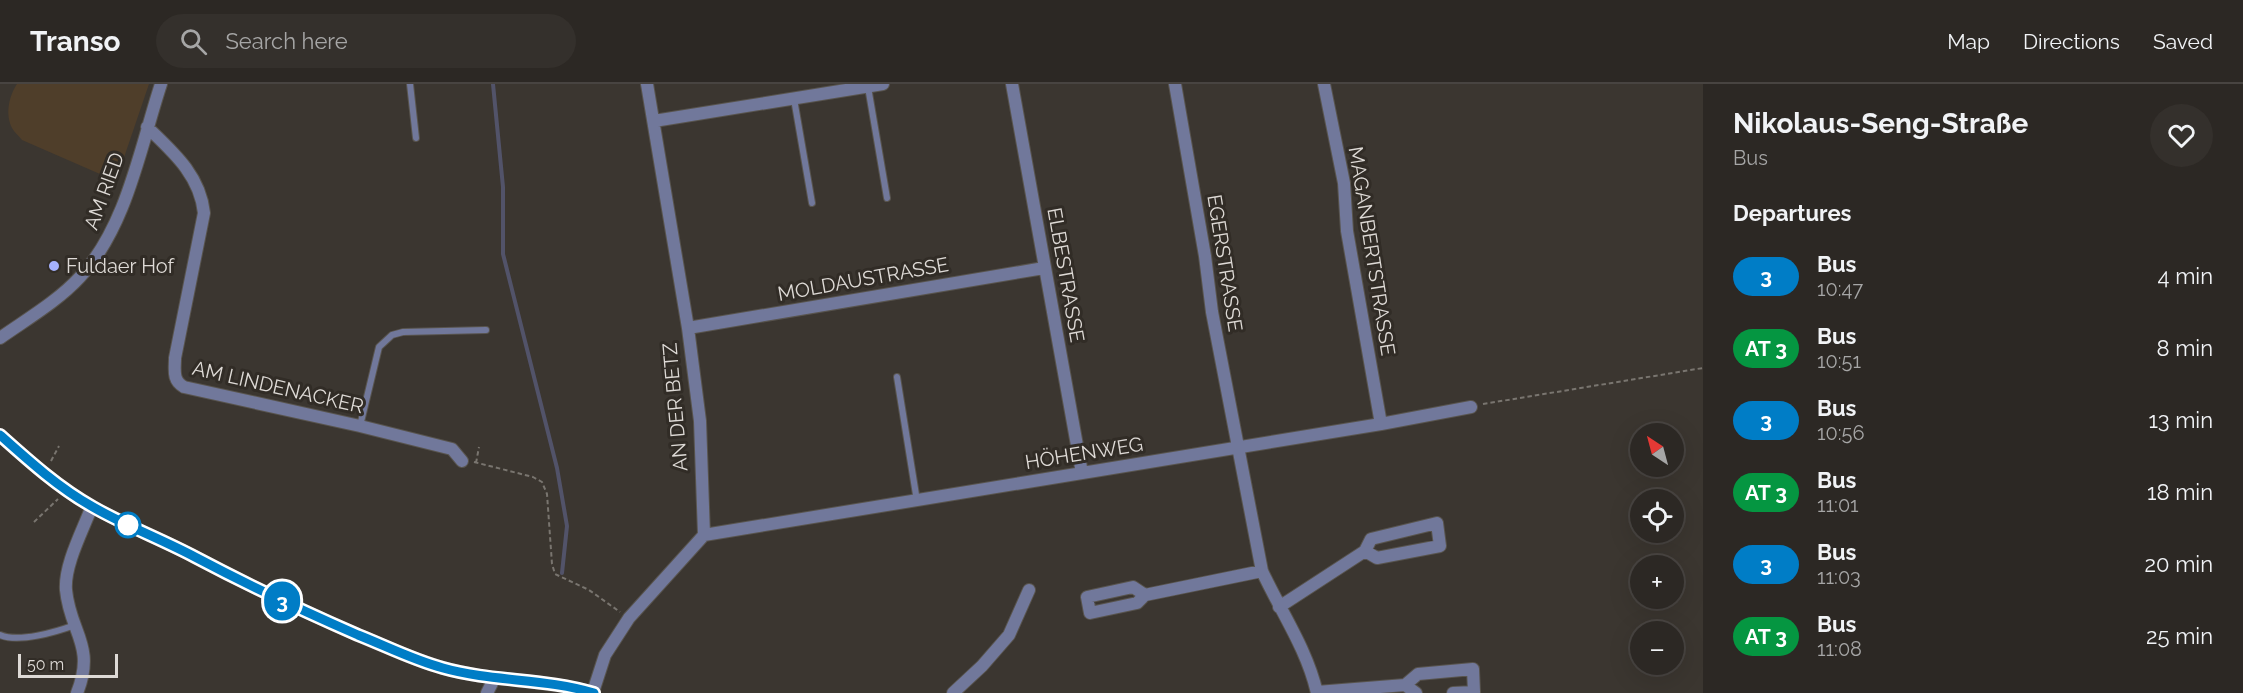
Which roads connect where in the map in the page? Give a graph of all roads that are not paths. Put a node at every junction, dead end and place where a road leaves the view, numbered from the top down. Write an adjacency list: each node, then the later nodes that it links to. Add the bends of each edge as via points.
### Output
1 (161, 84): 11 (street, AM RIED)
2 (410, 84): 12 (lane)
3 (647, 84): 10 (street, AN DER BETZ)
4 (883, 84): 8 (street)
5 (1012, 84): 15 (street, ELBESTRASSE)
6 (1175, 84): 24 (street, EGERSTRASSE)
7 (1323, 84): 21 (street, MAGANBERTSTRASSE, via 1344,183 1347,231)
8 (868, 87): 9 (street); 13 (lane)
9 (794, 99): 10 (street); 14 (lane)
10 (654, 121): 16 (street, AN DER BETZ)
11 (147, 127): 18 (street, AM RIED, via 122,209 104,246 66,290); 22 (street, AM LINDENACKER, via 184,164 203,200 204,213 175,357 175,380 184,387)
12 (416, 138)
13 (887, 198)
14 (812, 203)
15 (1044, 268): 16 (street, MOLDAUSTRASSE); 26 (street, ELBESTRASSE)
16 (688, 328): 29 (street, AN DER BETZ, via 700,421)
17 (486, 330): 22 (lane, via 392,335 379,347)
18 (0, 338)
19 (897, 377): 27 (lane)
20 (1472, 407): 21 (street, HÖHENWEG)
21 (1381, 424): 24 (street, HÖHENWEG)
22 (360, 426): 25 (street, AM LINDENACKER, via 452,449)
23 (0, 435): 28 (street, via 43,473)
24 (1238, 448): 26 (street, HÖHENWEG); 31 (street, EGERSTRASSE)
25 (462, 461)
26 (1082, 472): 27 (street, HÖHENWEG)
27 (917, 501): 29 (street, HÖHENWEG)
28 (92, 506): 35 (street, via 67,579 66,591); 37 (street, via 255,589 408,656 440,668)
29 (704, 536): 41 (street, via 630,618 605,655)
30 (1365, 551): 30 (street, via 1371,538 1437,524 1440,546 1377,558); 34 (street)
31 (1262, 571): 33 (street); 34 (street, EGERSTRASSE)
32 (1029, 590): 42 (street, via 1009,635)
33 (1145, 595)
34 (1279, 607): 43 (street, EGERSTRASSE, via 1303,650)
35 (76, 624): 36 (lane, via 31,636); 39 (street, via 85,653 84,676)
36 (0, 635)
37 (494, 679): 40 (street); 41 (street)
38 (1405, 685): 43 (street); 44 (street); 45 (street, via 1418,674 1473,669 1474,692)
39 (77, 693)
40 (487, 693)
41 (594, 693)
42 (953, 693)
43 (1317, 693)
44 (1416, 693)
45 (1453, 693)

